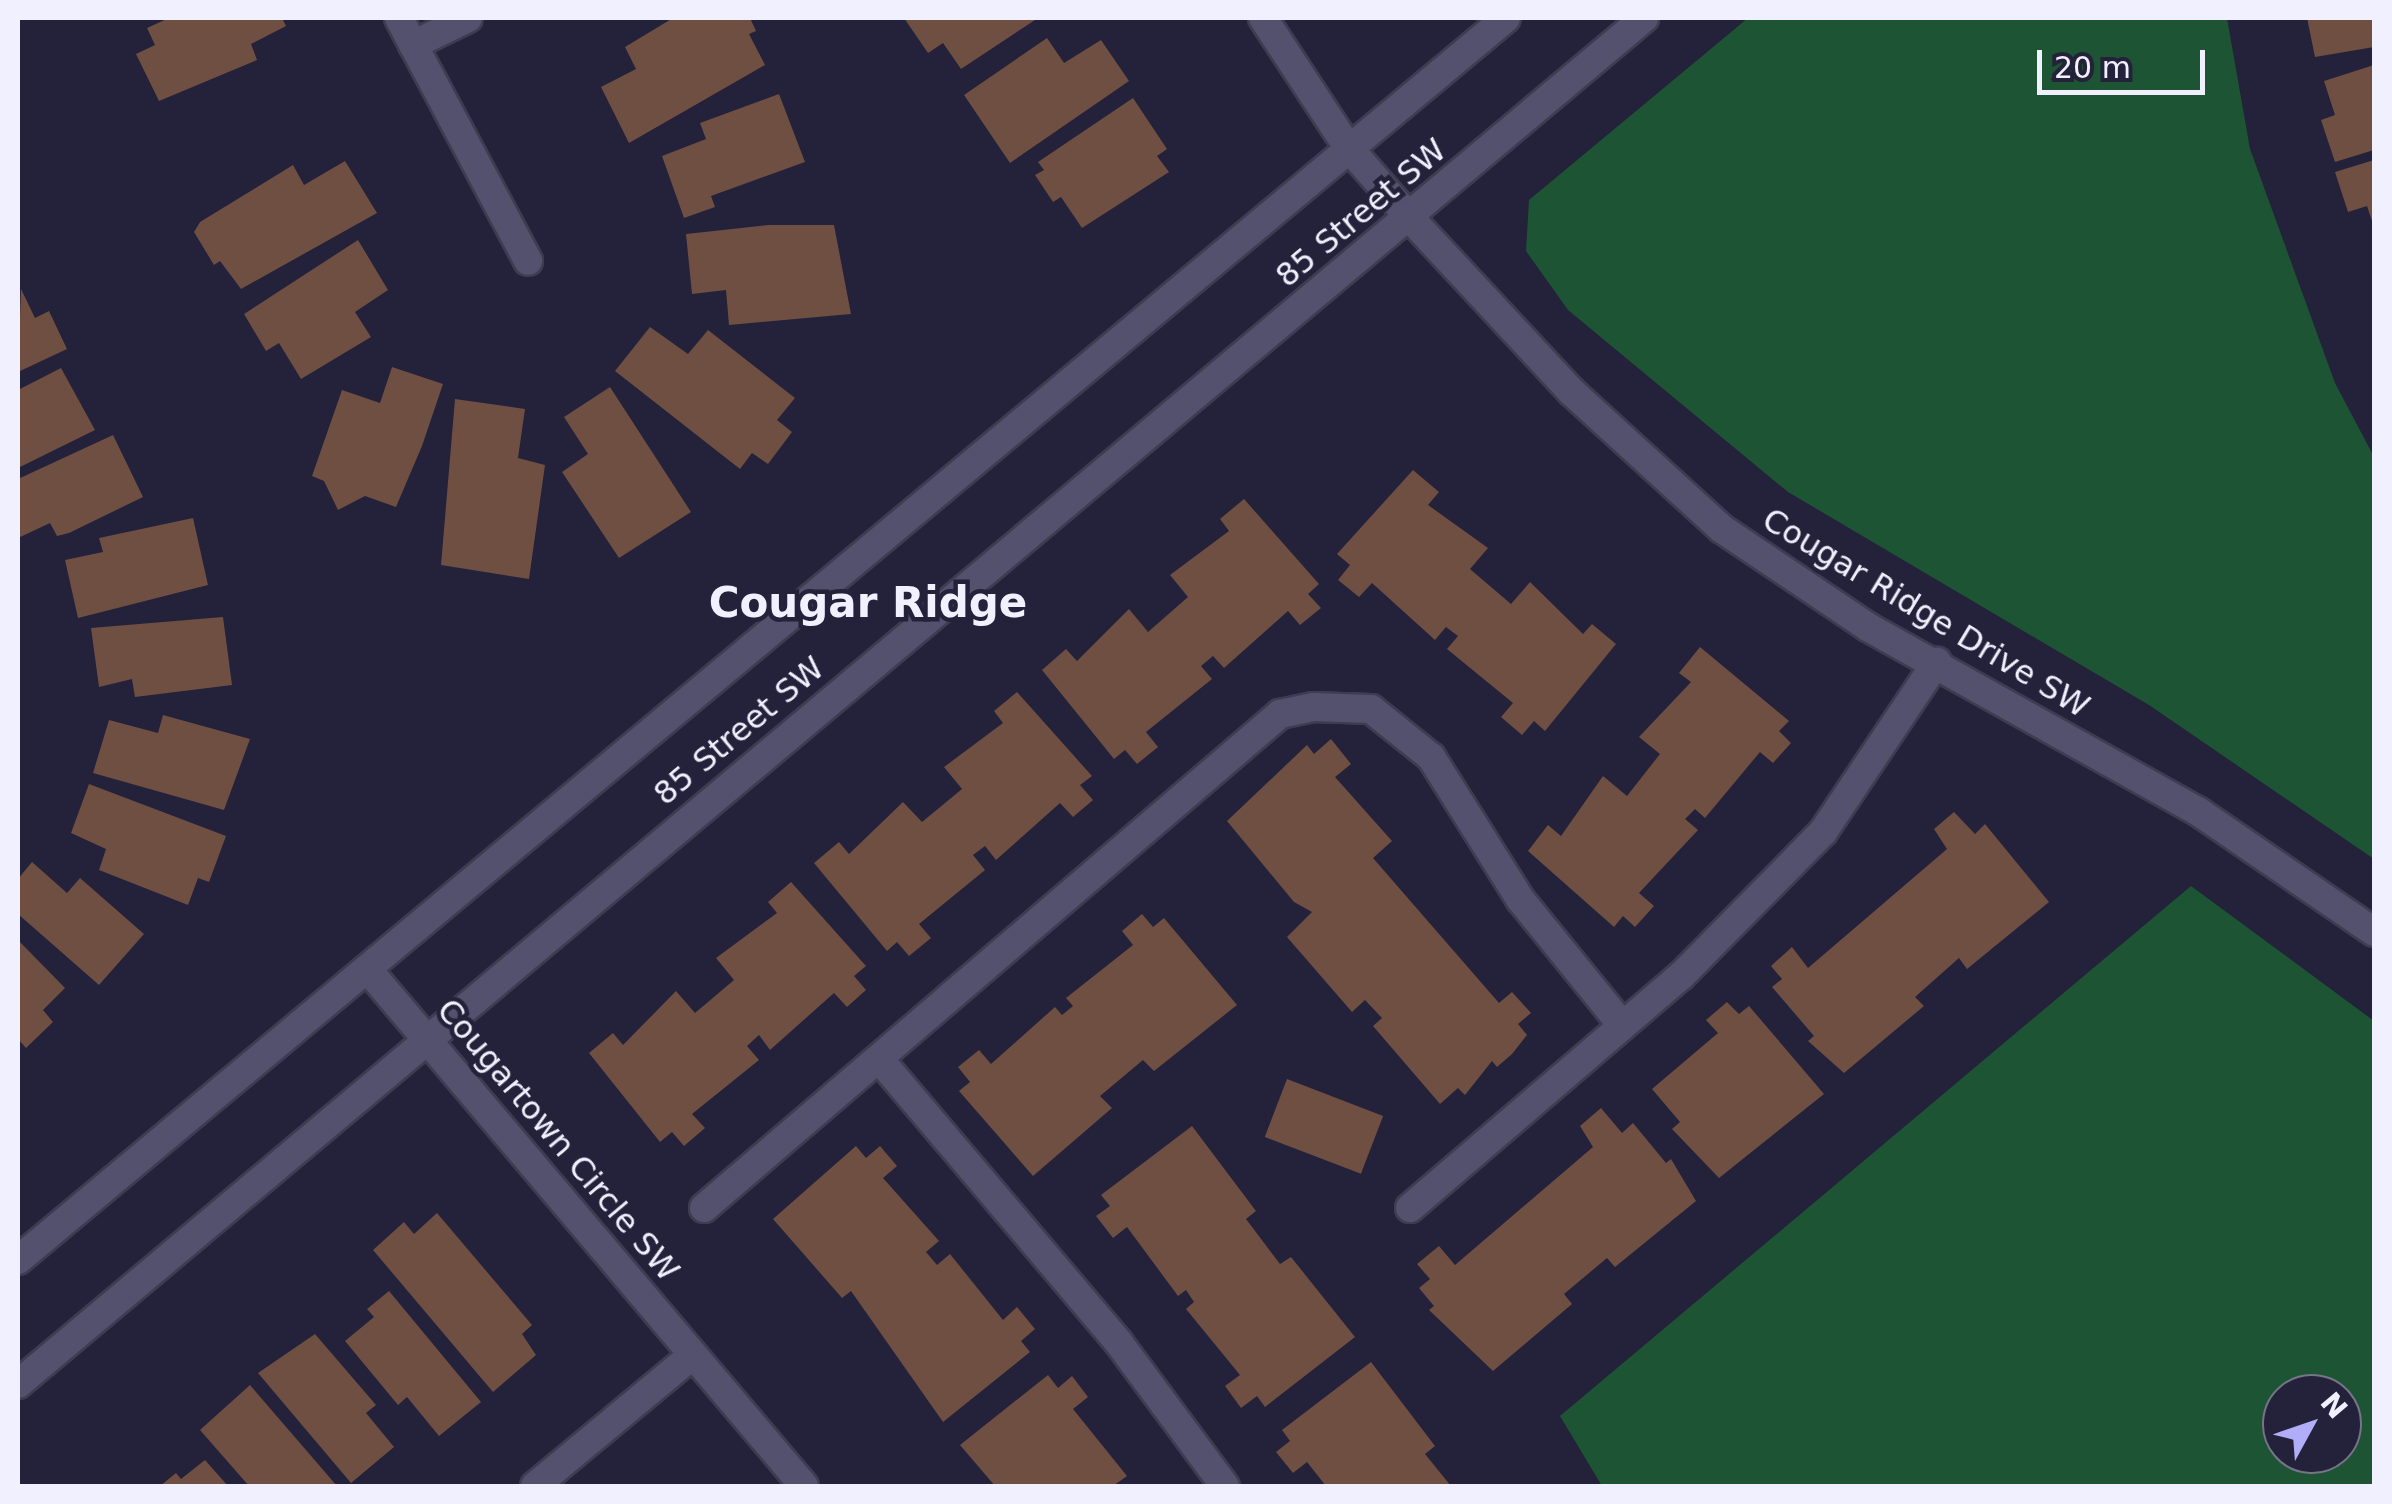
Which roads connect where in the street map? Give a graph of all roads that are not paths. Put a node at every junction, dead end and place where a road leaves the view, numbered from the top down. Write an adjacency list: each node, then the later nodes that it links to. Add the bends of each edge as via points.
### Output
1 (399, 18): 6 (street)
2 (468, 18): 6 (street)
3 (1263, 18): 7 (street, Cougar Ridge Drive SW)
4 (1506, 18): 7 (street, 85 Street SW)
5 (1644, 18): 8 (street, 85 Street SW)
6 (414, 45): 9 (street)
7 (1347, 146): 8 (street, Cougar Ridge Drive SW); 12 (street, 85 Street SW)
8 (1411, 219): 10 (street, Cougar Ridge Drive SW, via 1572,392 1722,529 1868,627); 14 (street, 85 Street SW)
9 (528, 261)
10 (1937, 662): 11 (street, Cougar Ridge Drive SW, via 2200,812); 13 (street, via 1823,832)
11 (2374, 932)
12 (370, 971): 14 (street, Cougartown Circle SW); 18 (street, 85 Street SW)
13 (1622, 1025): 15 (street, via 1520,898 1431,757 1400,726 1342,704 1280,714); 17 (street)
14 (425, 1038): 19 (street, Cougartown Circle SW); 20 (street, 85 Street SW)
15 (880, 1060): 16 (street); 23 (street, via 1120,1343)
16 (704, 1208)
17 (1410, 1208)
18 (18, 1260)
19 (693, 1355): 21 (street); 22 (street, Cougartown Circle SW)
20 (18, 1384)
21 (534, 1486)
22 (804, 1486)
23 (1225, 1486)

